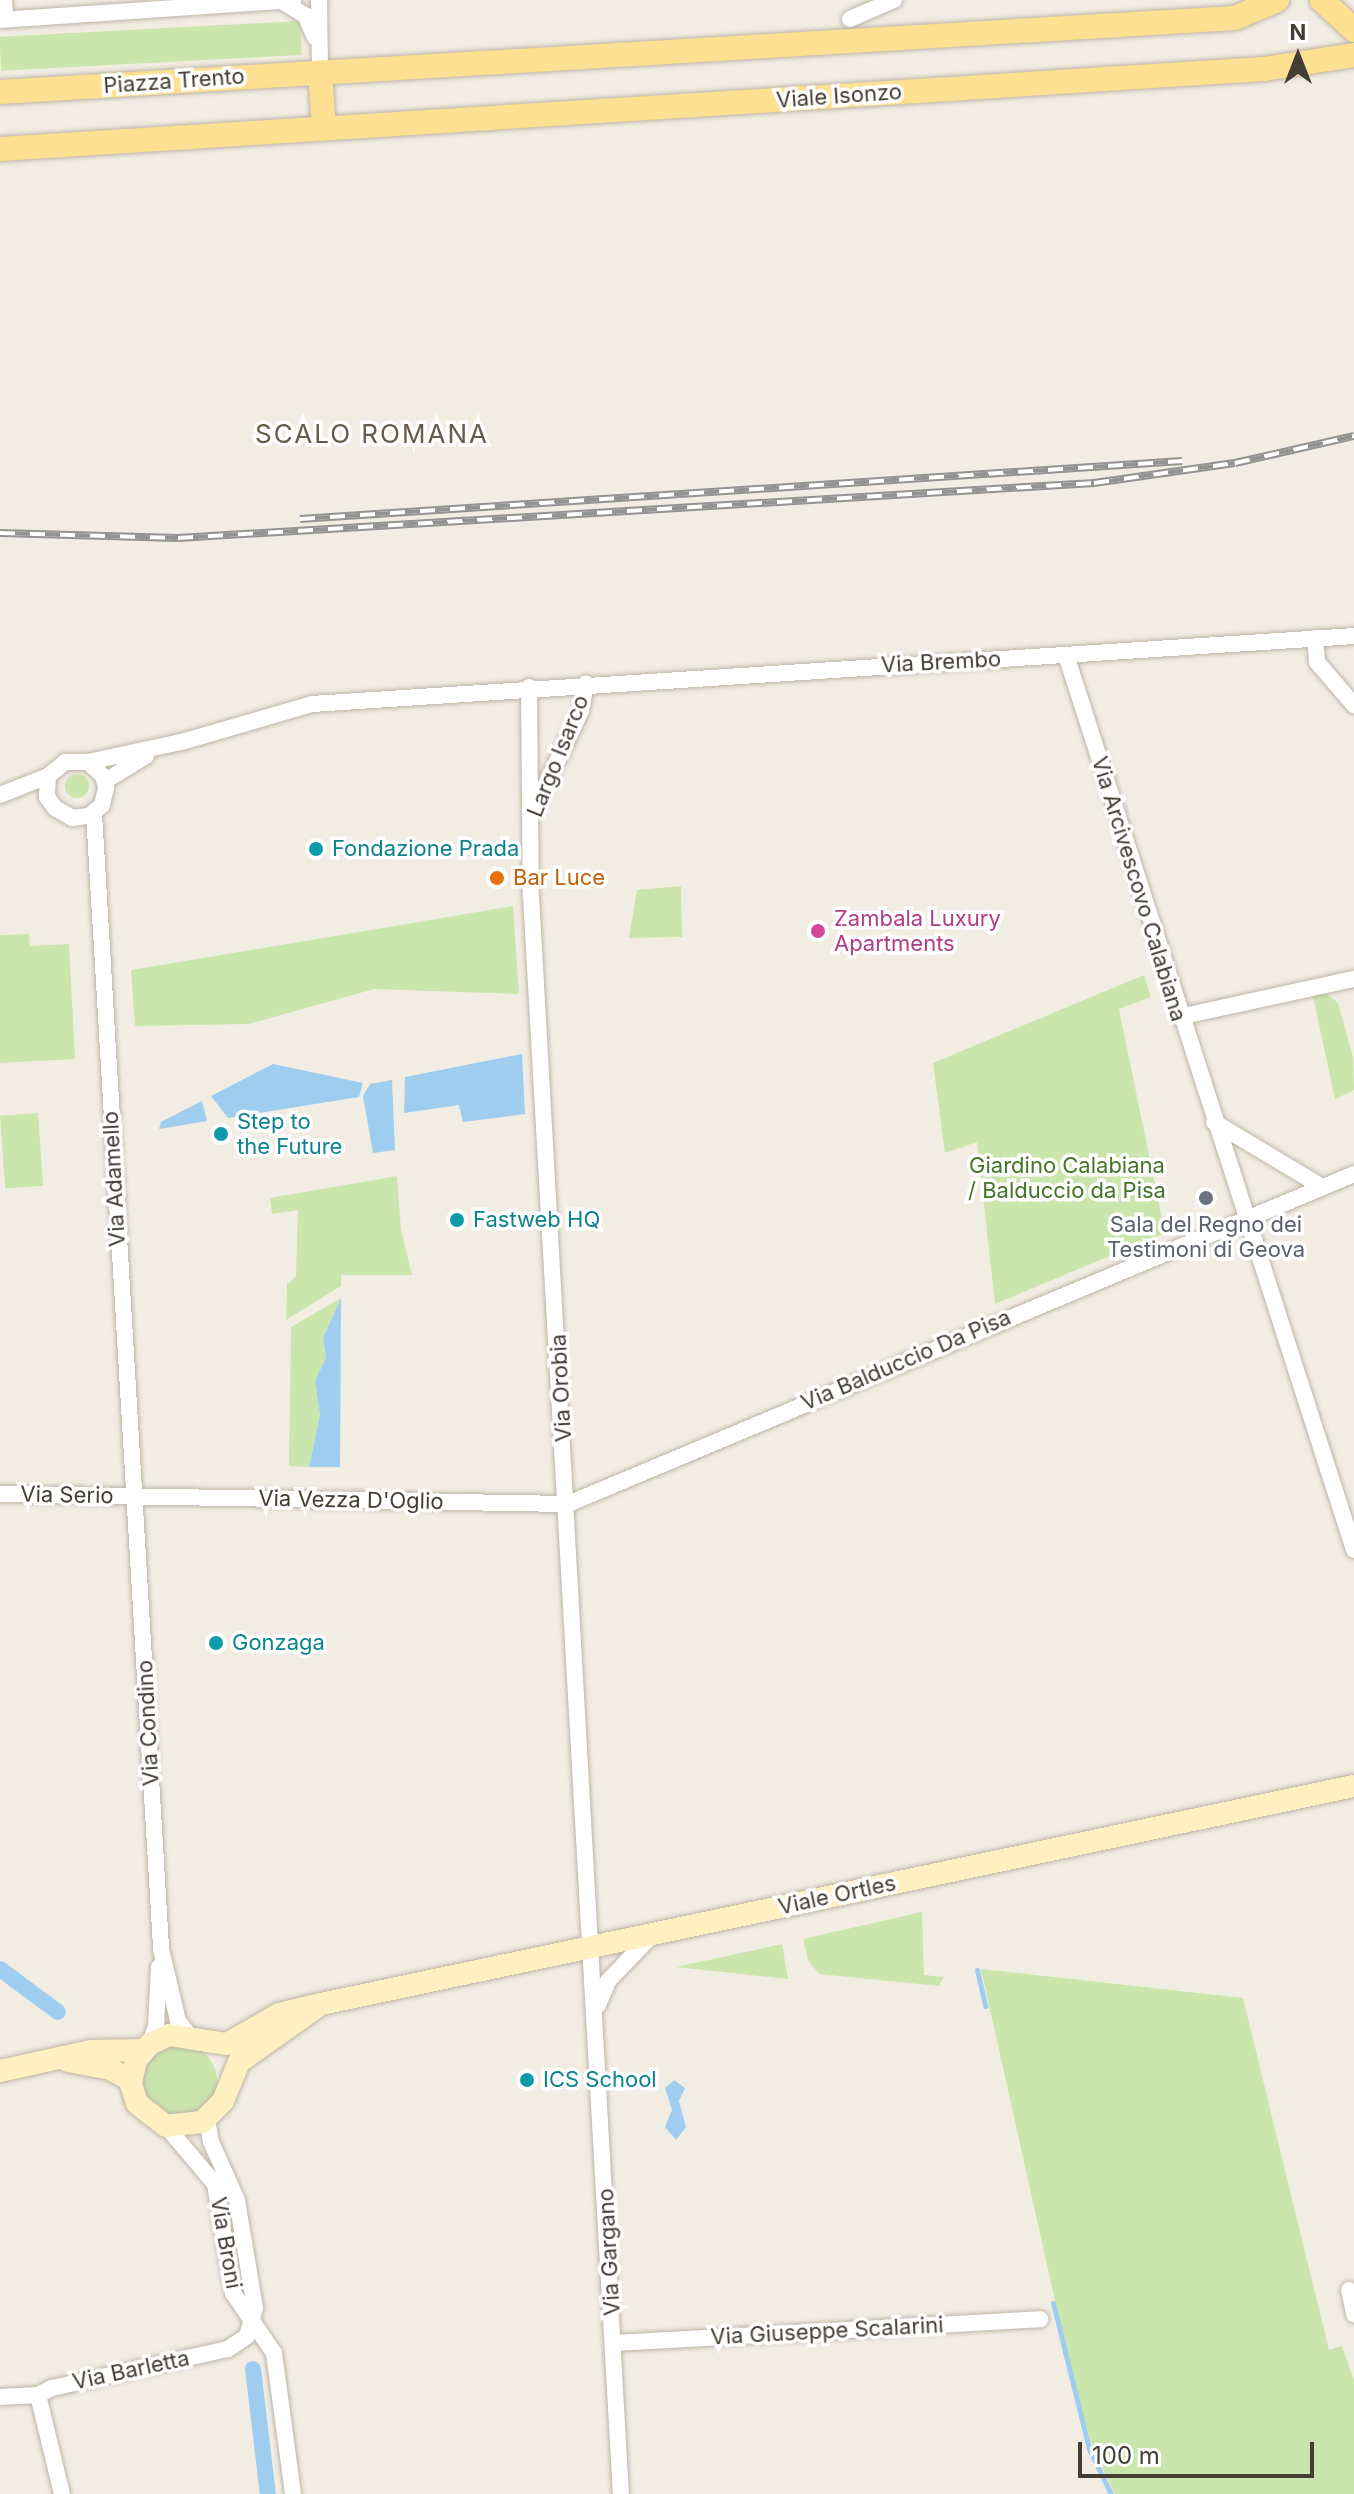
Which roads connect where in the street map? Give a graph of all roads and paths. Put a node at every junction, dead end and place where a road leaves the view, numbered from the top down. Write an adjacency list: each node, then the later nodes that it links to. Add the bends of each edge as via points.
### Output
1 (4, 0): 10 (street)
2 (319, 0): 13 (street)
3 (851, 0): 9 (street)
4 (894, 0): 9 (street)
5 (1277, 0): 12 (main road, via 1235,18)
6 (1322, 0): 11 (main road)
7 (288, 1): 8 (street); 13 (street, via 305,15)
8 (78, 7): 10 (street)
9 (850, 19): 12 (street)
10 (2, 20)
11 (1354, 30)
12 (837, 41): 15 (main road)
13 (318, 45): 15 (street)
14 (1354, 55): 17 (main road, Viale Isonzo, via 1263,69)
15 (320, 72): 16 (main road, Piazza Trento); 17 (main road)
16 (0, 92)
17 (324, 128): 18 (main road)
18 (0, 149)
19 (1354, 636): 20 (street, Via Brembo)
20 (1315, 638): 21 (street, Via Brembo); 24 (street, via 1317,662)
21 (1066, 655): 22 (street, Via Brembo); 38 (street, Via Arcivescovo Calabiana)
22 (586, 683): 23 (street, Via Brembo); 27 (street, Largo Isarco, via 581,711)
23 (529, 687): 25 (street, Largo Isarco); 26 (street, Via Brembo, via 312,704)
24 (1354, 705)
25 (532, 732): 27 (street, via 545,748); 35 (street, Largo Isarco)
26 (185, 741): 28 (street); 30 (street, via 130,763)
27 (559, 748): 35 (street, Largo Isarco)
28 (88, 762): 29 (street, via 65,762); 30 (street)
29 (48, 776): 31 (street); 32 (street)
30 (105, 781): 33 (street, via 105,799)
31 (47, 797): 32 (street); 34 (street, via 59,812)
32 (0, 798)
33 (94, 813): 34 (street); 36 (street, Via Adamello)
34 (76, 818): 36 (street)
35 (528, 830): 45 (street, Via Orobia)
36 (96, 861): 44 (street, Via Adamello)
37 (1354, 979): 38 (street)
38 (1179, 1017): 39 (street, Via Arcivescovo Calabiana)
39 (1214, 1122): 41 (street); 42 (street, Via Arcivescovo Calabiana)
40 (1354, 1174): 41 (street, Via Balduccio Da Pisa)
41 (1322, 1187): 42 (street, Via Balduccio Da Pisa)
42 (1245, 1218): 45 (street, Via Balduccio Da Pisa); 46 (street, Via Arcivescovo Calabiana)
43 (0, 1494): 44 (street, Via Serio)
44 (134, 1496): 45 (street, Via Vezza D'Oglio); 50 (street, Via Condino)
45 (568, 1504): 49 (street, Via Orobia)
46 (1354, 1550)
47 (1354, 1786): 48 (street, Viale Ortles)
48 (654, 1933): 49 (street, Viale Ortles); 52 (street, via 608,1981)
49 (593, 1946): 51 (street, Viale Ortles); 52 (street, Via Gargano)
50 (161, 1949): 53 (street, Via Condino, via 178,2021); 54 (street, Via Condino, via 156,2026)
51 (321, 2004): 53 (street, Viale Ortles, via 279,2014 227,2044); 58 (street, Viale Ortles, via 239,2062)
52 (596, 2010): 65 (street, Via Gargano)
53 (197, 2037): 54 (street, Viale Ortles, via 169,2035); 58 (street, via 220,2056)
54 (146, 2047): 55 (street, Viale Ortles); 57 (street)
55 (54, 2060): 56 (street, Viale Ortles); 57 (street, Viale Ortles, via 110,2069)
56 (0, 2071)
57 (131, 2080): 60 (street, via 140,2108)
58 (227, 2085): 59 (street, Viale Ortles, via 223,2101)
59 (207, 2119): 60 (street, via 187,2127); 64 (street, Via Broni, via 211,2142 237,2200)
60 (166, 2126): 64 (street, Via Broni, via 215,2184 233,2293)
61 (1349, 2290): 62 (street)
62 (1354, 2314)
63 (1040, 2319): 65 (street, Via Giuseppe Scalarini)
64 (254, 2324): 66 (street, Via Barletta, via 228,2349); 69 (street, Via Broni, via 274,2353)
65 (614, 2343): 70 (street, Via Gargano)
66 (38, 2395): 67 (street, Via Barletta); 68 (street)
67 (0, 2397)
68 (62, 2494)
69 (293, 2494)
70 (621, 2494)

